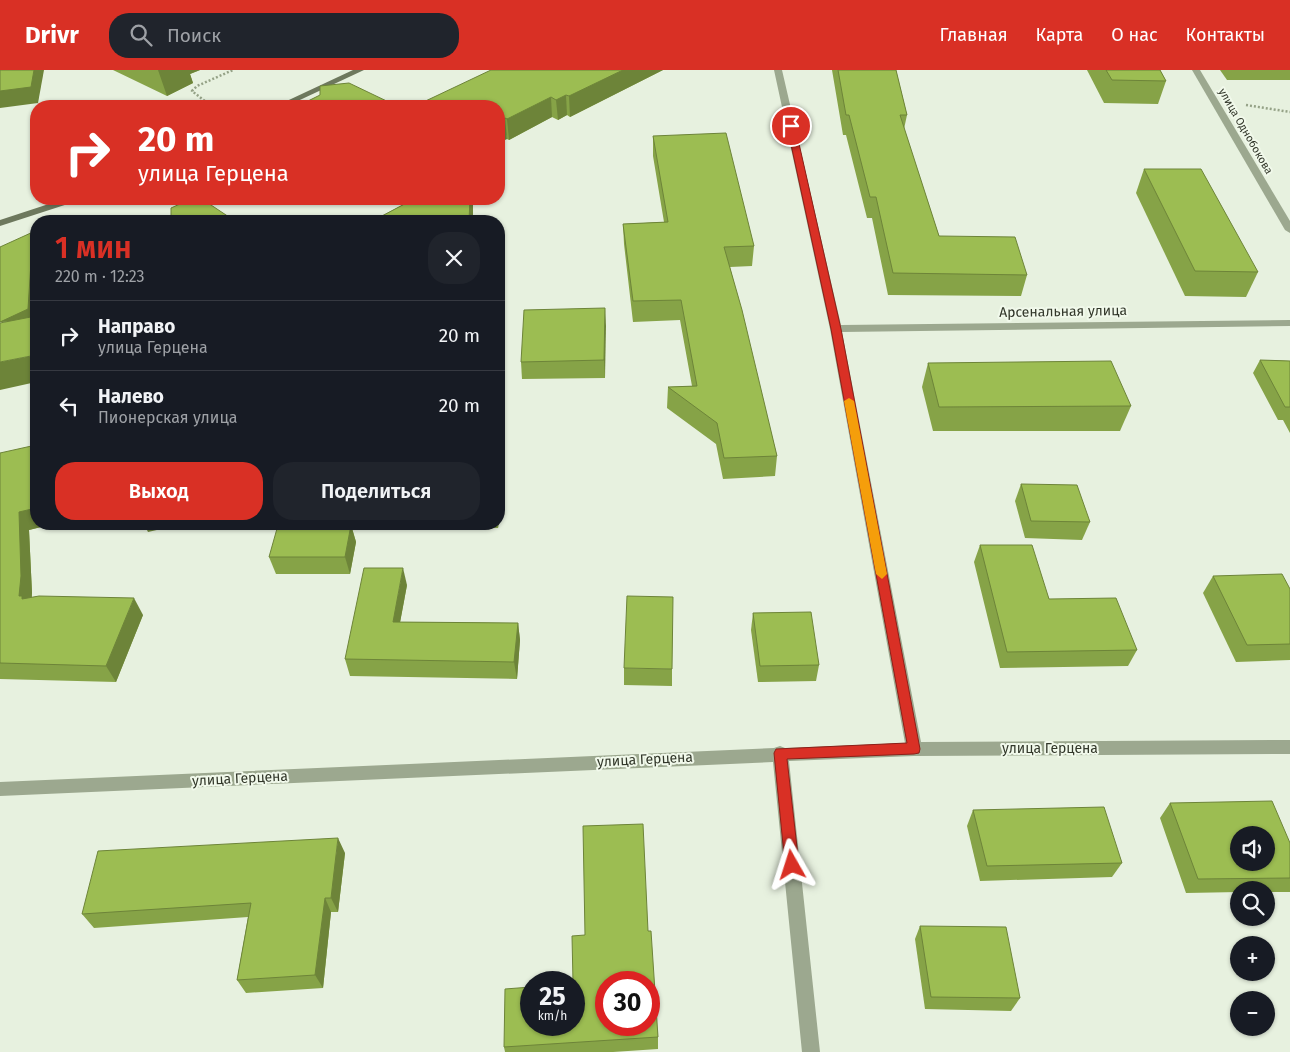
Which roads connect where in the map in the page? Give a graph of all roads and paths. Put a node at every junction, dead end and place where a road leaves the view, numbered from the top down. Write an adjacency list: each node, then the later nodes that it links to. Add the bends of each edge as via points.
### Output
1 (233, 70): 6 (path, via 197,86 192,91)
2 (360, 70): 7 (main road)
3 (778, 70): 13 (street)
4 (1196, 70): 5 (street, улица Однобокова)
5 (1213, 99): 8 (path); 11 (street, улица Однобокова)
6 (202, 100)
7 (293, 100)
8 (1290, 112)
9 (55, 205): 10 (main road)
10 (0, 223)
11 (1290, 230)
12 (1290, 323): 13 (street, Арсенальная улица)
13 (836, 329): 15 (street)
14 (1290, 747): 15 (street, улица Герцена)
15 (914, 749): 16 (street, улица Герцена)
16 (780, 753): 17 (street, улица Герцена); 18 (street)
17 (0, 789)
18 (811, 1052)

